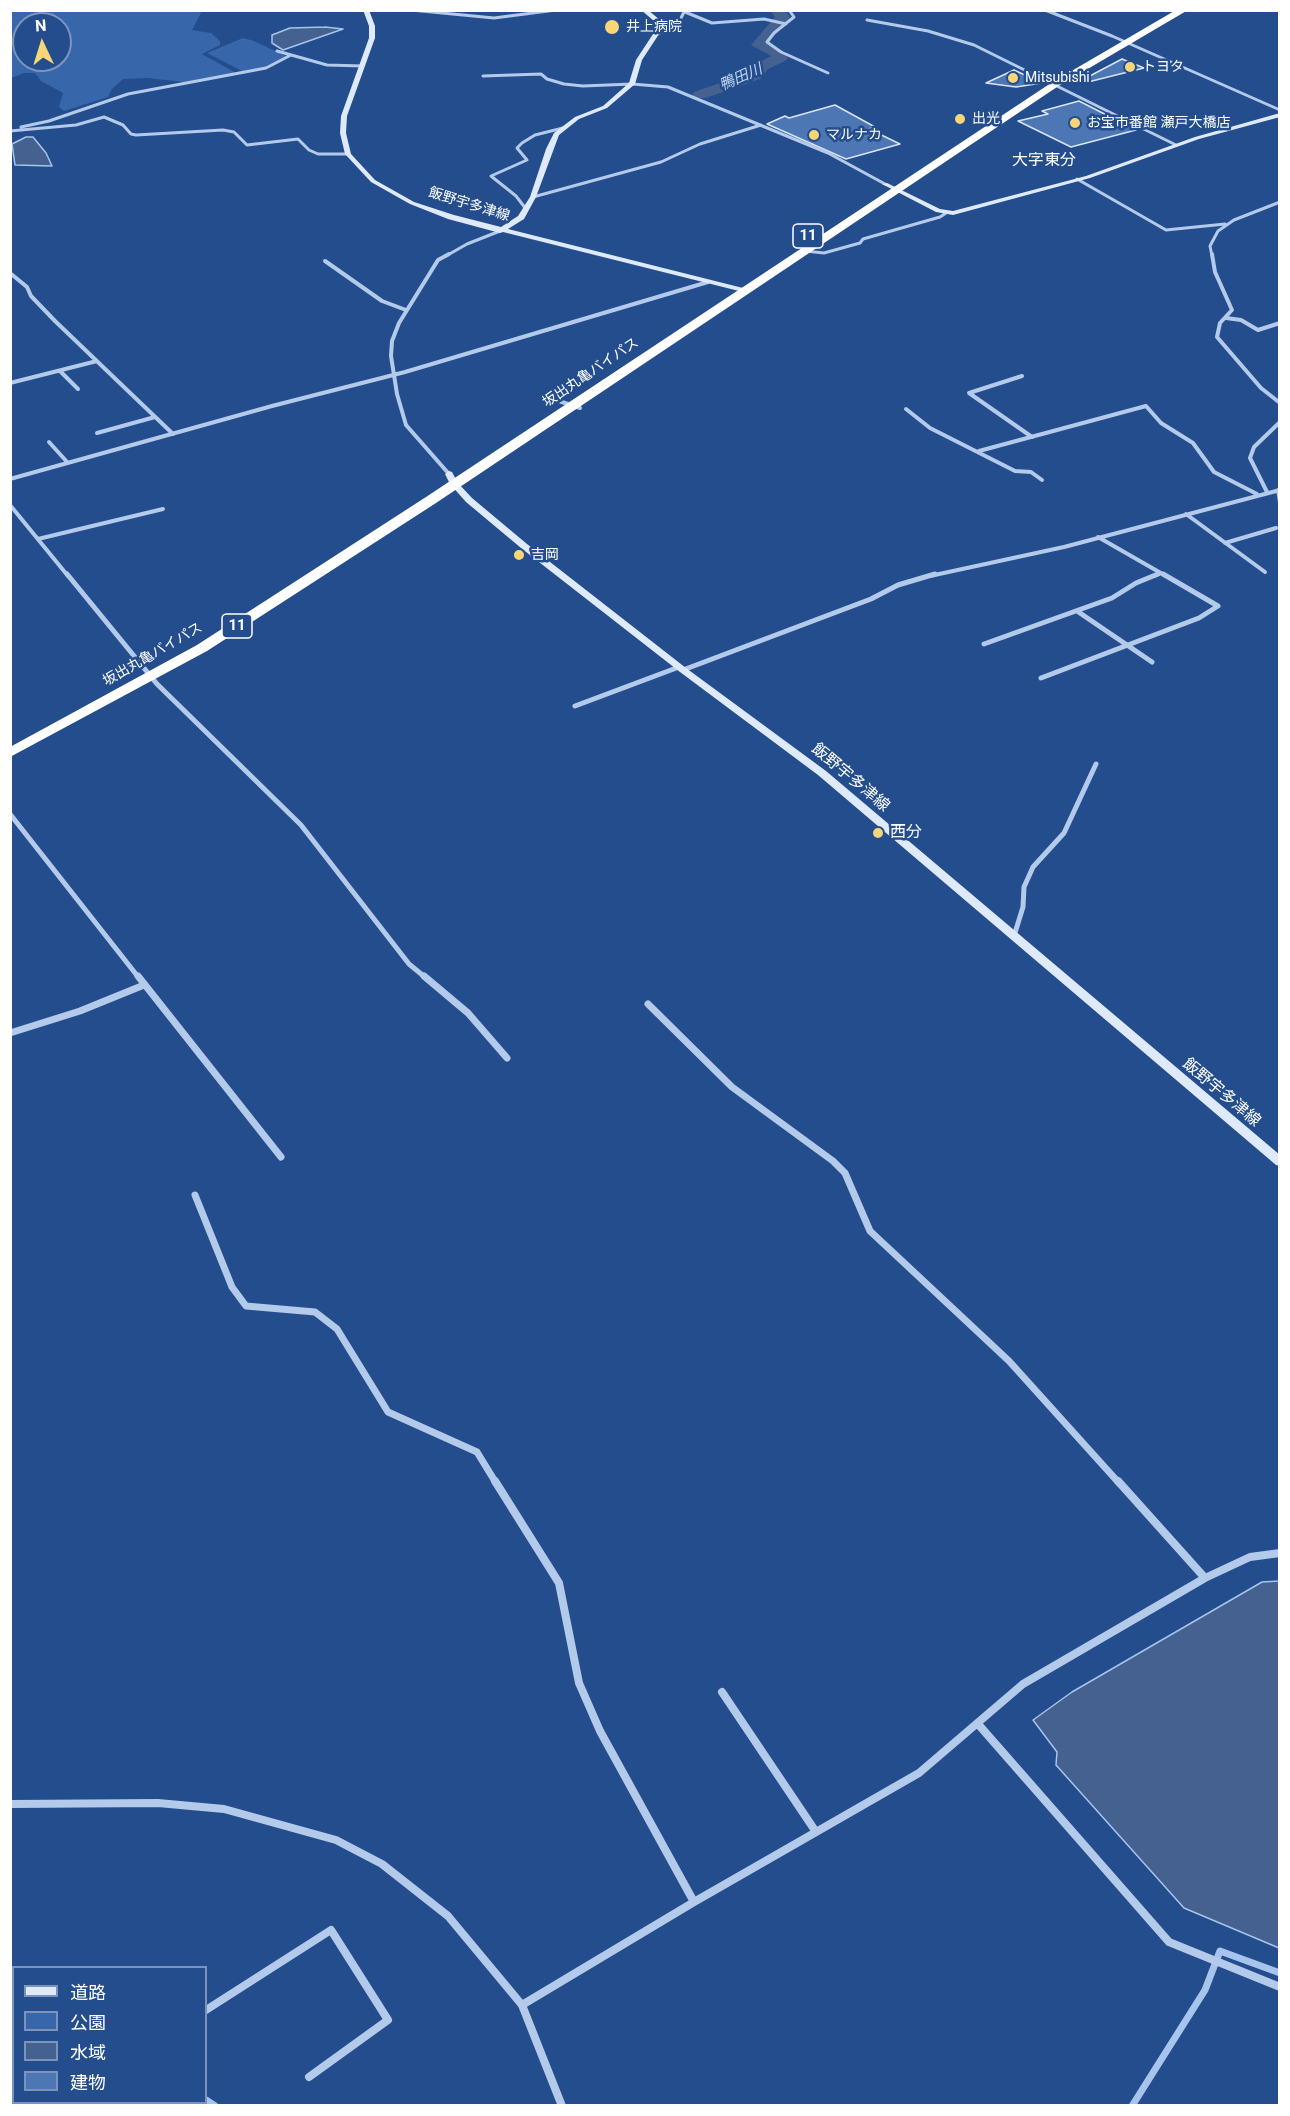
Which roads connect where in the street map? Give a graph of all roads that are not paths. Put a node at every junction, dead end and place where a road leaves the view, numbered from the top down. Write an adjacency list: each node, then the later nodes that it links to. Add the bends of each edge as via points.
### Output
1 (366, 10): 17 (main road, via 372,38)
2 (411, 10): 9 (street)
3 (556, 10): 9 (street, via 494,18)
4 (644, 10): 13 (main road, via 657,20)
5 (789, 10): 12 (street, via 794,17)
6 (1045, 10): 14 (street)
7 (1169, 10): 14 (highway, 坂出丸亀バイパス / 11)
8 (1184, 10): 14 (highway, 坂出丸亀バイパス / 11)
9 (429, 11)
10 (685, 11): 12 (street, via 712,23 764,19); 13 (street, via 677,26)
11 (867, 20): 20 (street, via 965,42)
12 (786, 24): 18 (street, via 767,42)
13 (657, 34): 21 (main road, via 639,60)
14 (1121, 40): 20 (highway, 坂出丸亀バイパス / 11); 22 (street)
15 (277, 51): 16 (street)
16 (291, 55): 17 (street, via 327,65); 26 (street, via 266,68 128,94 49,121)
17 (363, 66): 28 (main road, via 344,116 343,143)
18 (828, 73)
19 (483, 76): 21 (street, via 530,73 564,84)
20 (1050, 82): 27 (street); 30 (highway, 坂出丸亀バイパス / 11)
21 (632, 84): 24 (street, via 668,87); 25 (main road, via 605,107)
22 (1280, 110)
23 (1280, 116): 27 (main road)
24 (761, 125): 30 (street, via 828,153); 31 (street, via 700,144 661,162)
25 (563, 128): 31 (main road, via 552,140); 33 (street, via 535,135 522,143 517,148 526,160 491,176 516,196)
26 (10, 129): 28 (street, via 76,125 104,117 136,135 223,130 234,132 247,145 298,139 318,154)
27 (1176, 145): 29 (main road)
28 (348, 154): 36 (main road, 飯野宇多津線, via 373,181 412,203)
29 (1077, 180): 34 (main road); 35 (street, via 1166,230)
30 (891, 187): 34 (main road); 37 (highway, 坂出丸亀バイパス / 11); 41 (highway, 坂出丸亀バイパス / 11)
31 (533, 196): 33 (main road)
32 (1280, 202): 35 (street)
33 (525, 209): 36 (main road, via 521,217)
34 (946, 213): 37 (street, via 824,253)
35 (1227, 224): 44 (street, via 1210,246 1215,272 1232,310)
36 (500, 231): 40 (main road, 飯野宇多津線); 43 (street, via 438,260)
37 (804, 251): 42 (highway, 坂出丸亀バイパス / 11)
38 (325, 261): 43 (street, via 382,301)
39 (10, 273): 46 (street)
40 (708, 282): 41 (main road, 飯野宇多津線); 48 (street)
41 (730, 287): 42 (main road, 飯野宇多津線); 52 (highway, 坂出丸亀バイパス / 11)
42 (744, 291): 54 (highway, 坂出丸亀バイパス / 11)
43 (406, 310): 48 (street, via 391,347)
44 (1226, 318): 45 (street, via 1241,320 1258,330); 53 (street, via 1217,328 1217,337 1261,388)
45 (1280, 323)
46 (96, 361): 47 (street); 56 (street)
47 (60, 371): 50 (street); 51 (street)
48 (396, 375): 59 (street); 65 (street, via 406,425)
49 (1022, 376): 60 (street, via 969,393)
50 (10, 383)
51 (78, 389)
52 (559, 401): 54 (street); 65 (highway, 坂出丸亀バイパス / 11)
53 (1280, 403)
54 (576, 406): 65 (highway, 坂出丸亀バイパス / 11)
55 (906, 409): 62 (street, via 930,428)
56 (155, 417): 58 (street); 59 (street)
57 (1280, 422): 68 (street, via 1254,447 1250,458)
58 (98, 433)
59 (173, 434): 63 (street)
60 (1032, 437): 62 (street); 69 (street, via 1146,406 1161,423 1193,443 1214,472)
61 (49, 442): 63 (street)
62 (979, 451): 66 (street, via 1015,471 1031,472)
63 (68, 463): 64 (street)
64 (10, 479)
65 (452, 479): 84 (main road, 飯野宇多津線, via 469,500 516,539); 85 (highway, 坂出丸亀バイパス / 11, via 339,560 202,648)
66 (1042, 480)
67 (1279, 490): 68 (street); 70 (street)
68 (1267, 492): 69 (street)
69 (1258, 494): 73 (street)
70 (1280, 502)
71 (10, 505): 76 (street)
72 (163, 509): 76 (street)
73 (1186, 514): 75 (street); 77 (street)
74 (1276, 528): 77 (street)
75 (1098, 537): 79 (street); 84 (street, via 898,585 871,599)
76 (38, 539): 85 (street)
77 (1225, 543): 78 (street)
78 (1265, 572)
79 (1161, 573): 80 (street, via 1112,598); 82 (street, via 1218,606 1199,618)
80 (1077, 610): 81 (street); 82 (street)
81 (984, 644)
82 (1127, 645): 83 (street); 86 (street)
83 (1152, 662)
84 (681, 669): 87 (street); 92 (main road, 飯野宇多津線, via 822,772)
85 (146, 672): 88 (highway, 坂出丸亀バイパス / 11); 89 (highway, 坂出丸亀バイパス / 11); 96 (street, via 302,825 409,964 468,1013)
86 (1041, 678)
87 (575, 706)
88 (10, 740)
89 (10, 753)
90 (1096, 764): 92 (street, via 1064,833 1033,867 1024,887 1023,907)
91 (10, 814): 93 (street)
92 (1014, 936): 98 (main road, 飯野宇多津線)
93 (144, 986): 95 (street); 97 (street)
94 (648, 1004): 101 (street, via 732,1087 845,1173 870,1232 1009,1360)
95 (10, 1033)
96 (507, 1059)
97 (281, 1157)
98 (1280, 1162)
99 (195, 1195): 106 (street, via 232,1287 246,1306 315,1312 337,1329 388,1413 477,1452 560,1583 579,1683 600,1731)
100 (1280, 1553): 101 (street, via 1250,1557)
101 (1204, 1578): 103 (street, via 1023,1684)
102 (722, 1692): 105 (street)
103 (978, 1724): 105 (street, via 919,1773); 107 (street, via 1169,1942)
104 (10, 1804): 108 (street, via 158,1803 224,1809 336,1840 382,1864 448,1916)
105 (816, 1832): 106 (street)
106 (694, 1902): 108 (street)
107 (1280, 1987)
108 (522, 2006): 111 (street)
109 (207, 2009): 110 (street, via 332,1930 388,2020)
110 (309, 2077)
111 (562, 2106)

